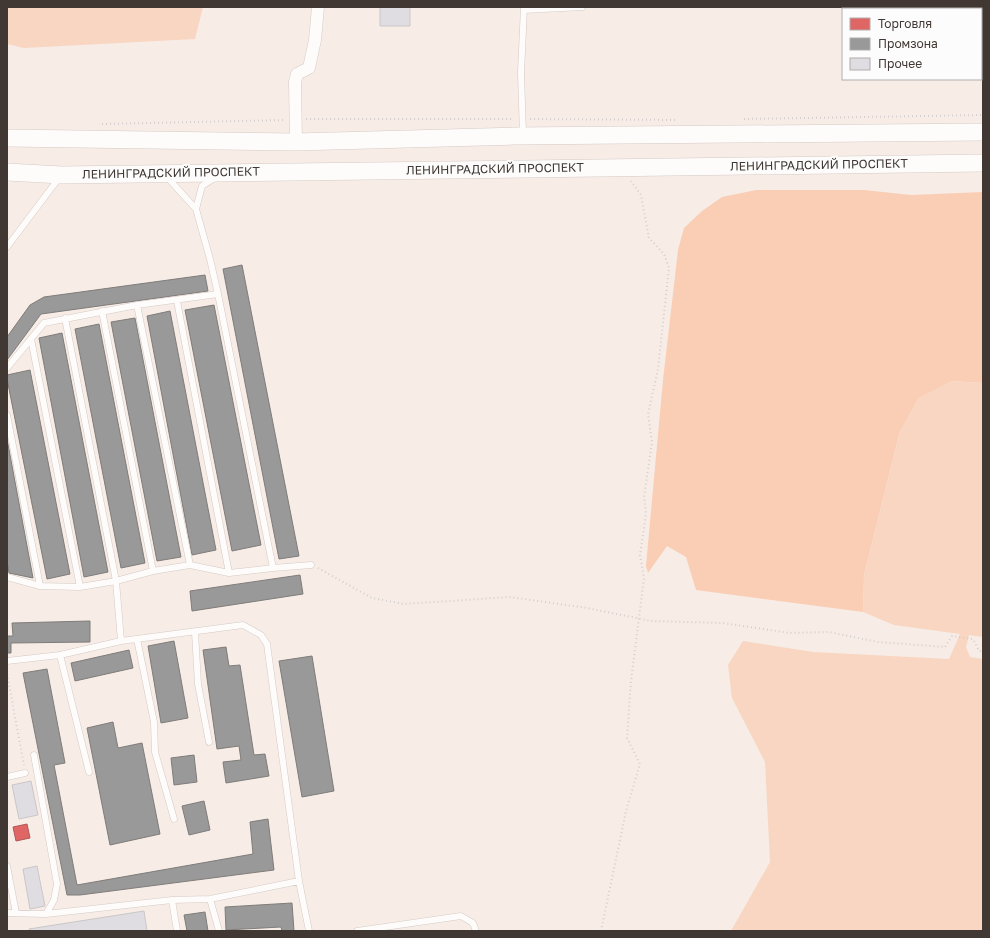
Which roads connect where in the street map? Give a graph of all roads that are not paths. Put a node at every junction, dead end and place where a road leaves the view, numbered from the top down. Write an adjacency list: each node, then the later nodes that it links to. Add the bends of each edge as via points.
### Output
1 (318, 7): 7 (street, via 315,40 308,68 297,74 295,82)
2 (582, 7): 3 (lane)
3 (524, 8): 5 (lane, via 521,73)
4 (983, 132): 5 (main road)
5 (523, 136): 7 (main road)
6 (7, 138): 7 (main road)
7 (296, 142)
8 (983, 163): 11 (main road, ЛЕНИНГРАДСКИЙ ПРОСПЕКТ)
9 (7, 172): 12 (main road, ЛЕНИНГРАДСКИЙ ПРОСПЕКТ)
10 (163, 172): 11 (main road, ЛЕНИНГРАДСКИЙ ПРОСПЕКТ); 12 (main road, ЛЕНИНГРАДСКИЙ ПРОСПЕКТ); 13 (lane)
11 (225, 172): 13 (lane, via 202,186)
12 (61, 175): 14 (lane)
13 (196, 209): 15 (lane)
14 (7, 247)
15 (218, 294): 16 (lane); 25 (lane)
16 (177, 301): 17 (lane); 27 (lane)
17 (138, 306): 18 (lane); 23 (lane)
18 (102, 311): 19 (lane); 26 (lane)
19 (65, 318): 20 (lane, via 44,323); 29 (lane)
20 (31, 339): 21 (lane); 31 (lane)
21 (7, 368)
22 (7, 415): 30 (lane)
23 (190, 565): 26 (lane); 27 (lane)
24 (311, 565): 25 (lane)
25 (273, 568): 27 (lane)
26 (153, 571): 29 (lane)
27 (229, 573)
28 (7, 577): 30 (lane)
29 (116, 581): 31 (lane); 34 (lane)
30 (40, 586): 31 (lane)
31 (80, 587)
32 (195, 632): 33 (lane); 37 (lane, via 198,684); 44 (lane, via 243,625 261,635 267,644)
33 (137, 639): 34 (lane); 42 (lane, via 154,722 156,752)
34 (121, 641): 35 (lane)
35 (60, 655): 36 (lane); 40 (lane)
36 (7, 661)
37 (208, 742)
38 (34, 755): 49 (lane, via 57,884 54,900)
39 (25, 772): 41 (lane)
40 (89, 772)
41 (7, 777)
42 (174, 820)
43 (7, 866): 48 (lane)
44 (299, 881): 45 (lane); 52 (lane)
45 (210, 899): 46 (lane); 51 (lane)
46 (172, 900): 49 (lane); 50 (lane)
47 (7, 913): 48 (lane)
48 (16, 913): 49 (lane)
49 (46, 914)
50 (177, 931)
51 (219, 931)
52 (309, 931)
53 (357, 931): 54 (lane, via 461,916 473,923)
54 (476, 931)

